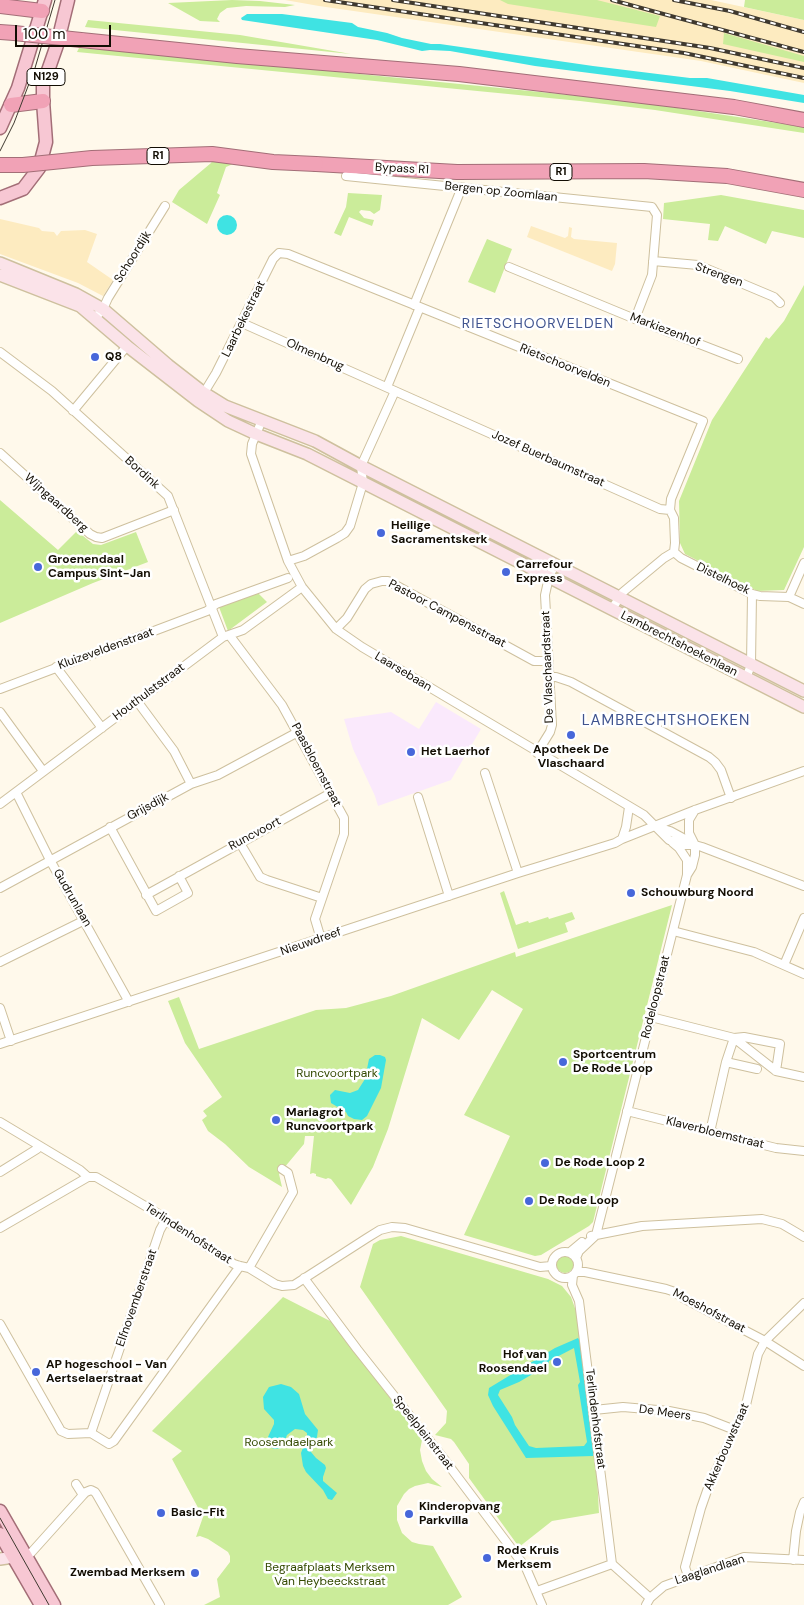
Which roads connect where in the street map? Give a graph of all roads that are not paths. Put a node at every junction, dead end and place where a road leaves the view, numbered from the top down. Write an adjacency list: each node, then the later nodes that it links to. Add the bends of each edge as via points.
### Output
1 (22, 0): 3 (highway)
2 (68, 0): 5 (main road, N129)
3 (3, 6): 4 (highway)
4 (44, 6): 5 (main road); 8 (main road, N129)
5 (65, 14): 7 (main road, N129, via 43,85)
6 (0, 32): 9 (highway, bridge, via 459,74 734,107)
7 (43, 100): 8 (highway); 15 (main road, N129, via 46,142 39,168 23,190)
8 (11, 105): 10 (main road, N129)
9 (804, 120)
10 (0, 128)
11 (0, 165): 14 (highway, Bypass R1 / R1, bridge, via 212,154 273,162 457,172 644,171 727,176)
12 (346, 176): 13 (street, Bergen op Zoomlaan)
13 (462, 187): 18 (street, Bergen op Zoomlaan, via 648,206 658,214); 23 (street)
14 (804, 190)
15 (0, 198)
16 (165, 206): 24 (street, Schoordijk)
17 (288, 254): 23 (street, Rietschoorvelden); 27 (street, Laarbekestraat, via 279,253 273,259)
18 (653, 261): 22 (street, Strengen, via 698,265 774,297); 26 (street, via 650,282)
19 (0, 263): 24 (street, Lambrechtshoekenlaan, via 76,294)
20 (510, 267): 26 (street, Markiezenhof)
21 (0, 275): 25 (street, Lambrechtshoekenlaan, via 80,306)
22 (780, 303)
23 (417, 306): 31 (street); 42 (street, Rietschoorvelden, via 703,421 671,499)
24 (103, 309): 25 (street); 32 (street, Lambrechtshoekenlaan)
25 (95, 318): 28 (street, Lambrechtshoekenlaan)
26 (636, 319): 30 (street, Markiezenhof)
27 (242, 323): 31 (street, Olmenbrug); 32 (street, Laarbekestraat)
28 (127, 346): 32 (street, Lambrechtshoekenlaan); 33 (street)
29 (0, 352): 33 (street, Bordink)
30 (738, 359)
31 (391, 389): 39 (street); 42 (street, Jozef Buerbaumstraat, via 660,509)
32 (201, 397): 34 (street, Lambrechtshoekenlaan); 36 (street, Lambrechtshoekenlaan, via 228,421)
33 (73, 411): 41 (street, Bordink, via 168,496)
34 (262, 420): 35 (street, Lambrechtshoekenlaan); 36 (street)
35 (286, 430): 37 (street); 39 (street, Lambrechtshoekenlaan)
36 (256, 434): 37 (street, Lambrechtshoekenlaan); 44 (street, Laarsebaan, via 251,454)
37 (282, 444): 40 (street, Lambrechtshoekenlaan)
38 (0, 452): 41 (street, Wijngaardberg, via 96,537 102,538)
39 (361, 466): 40 (street); 45 (street, Lambrechtshoekenlaan)
40 (363, 483): 44 (street, via 350,526 345,532 304,556); 47 (street, Lambrechtshoekenlaan)
41 (174, 510): 54 (street, Bordink)
42 (670, 510): 43 (street, via 674,518)
43 (674, 552): 50 (street, Distelhoek); 52 (street)
44 (288, 561): 49 (street, Laarsebaan)
45 (556, 564): 47 (street); 52 (street, Lambrechtshoekenlaan)
46 (804, 564): 51 (street)
47 (549, 577): 55 (street, Lambrechtshoekenlaan); 58 (street, De Vlaschaardstraat, via 545,595)
48 (288, 578): 54 (street)
49 (302, 587): 56 (street, Laarsebaan); 57 (street, Houthulststraat, via 244,630)
50 (752, 594): 51 (street, Distelhoek); 59 (street)
51 (789, 597): 53 (street, Distelhoek)
52 (618, 598): 55 (street, Lambrechtshoekenlaan); 59 (street, Lambrechtshoekenlaan)
53 (804, 604)
54 (212, 608): 57 (street, Bordink); 60 (street, Kluizeveldenstraat)
55 (612, 610): 62 (street, Lambrechtshoekenlaan)
56 (336, 629): 58 (street, Pastoor Campensstraat, via 365,589 382,581 534,661); 70 (street, Laarsebaan)
57 (227, 637): 65 (street, Houthulststraat); 69 (street, Paasbloemstraat, via 277,697)
58 (548, 661): 61 (street, De Vlaschaardstraat)
59 (751, 665): 62 (street, Lambrechtshoekenlaan); 64 (street, Lambrechtshoekenlaan)
60 (56, 667): 63 (street, Kluizeveldenstraat); 68 (street)
61 (550, 678): 70 (street, De Vlaschaardstraat, via 552,726); 78 (street, via 572,682 709,757 721,770)
62 (746, 678): 66 (street, Lambrechtshoekenlaan)
63 (0, 689)
64 (804, 691)
65 (137, 702): 68 (street, Houthulststraat); 74 (street, via 174,751)
66 (804, 707)
67 (0, 712): 71 (street)
68 (102, 728): 71 (street, Houthulststraat)
69 (298, 732): 74 (street, Grijsdijk, via 218,775); 76 (street, Paasbloemstraat)
70 (537, 753): 80 (street, Laarsebaan)
71 (43, 771): 75 (street, Houthulststraat)
72 (804, 771): 78 (street, Nieuwdreef)
73 (485, 773): 90 (street)
74 (191, 784): 82 (street, Grijsdijk)
75 (16, 792): 79 (street, Houthulststraat); 88 (street, Gudrunlaan)
76 (331, 793): 86 (street, Runcvoort); 97 (street, Paasbloemstraat, via 344,818 344,834)
77 (418, 798): 96 (street)
78 (731, 798): 81 (street, Nieuwdreef)
79 (0, 804)
80 (629, 807): 83 (street, Laarsebaan); 84 (street)
81 (695, 810): 83 (street, Nieuwdreef); 87 (street, via 689,820 689,833)
82 (110, 827): 88 (street, Grijsdijk); 95 (street)
83 (655, 827): 84 (street, Nieuwdreef); 85 (street, Laarsebaan); 87 (street, Laarsebaan, via 670,831)
84 (622, 839): 90 (street, Nieuwdreef)
85 (670, 840): 87 (street, Laarsebaan); 89 (street)
86 (240, 842): 92 (street, Runcvoort); 97 (street, via 260,876)
87 (695, 845): 89 (street); 91 (street, Rodeloopstraat, via 692,867); 93 (street, Laarsebaan)
88 (50, 860): 94 (street, Grijsdijk); 99 (street, Gudrunlaan)
89 (686, 860): 91 (street, Rodeloopstraat)
90 (518, 874): 96 (street, Nieuwdreef)
91 (687, 875): 100 (street, Rodeloopstraat)
92 (179, 876): 95 (street, Runcvoort); 95 (street, via 188,893 156,911)
93 (804, 886)
94 (0, 888)
95 (146, 895)
96 (449, 896): 101 (street, Nieuwdreef)
97 (322, 898): 101 (street, Paasbloemstraat, via 315,919)
98 (804, 918): 103 (street)
99 (85, 920): 102 (street); 105 (street, Gudrunlaan)
100 (673, 931): 103 (street, via 754,952); 107 (street, Rodeloopstraat)
101 (321, 939): 105 (street, Nieuwdreef)
102 (0, 962)
103 (784, 965): 104 (street)
104 (804, 974)
105 (129, 1002): 109 (street, Nieuwdreef)
106 (0, 1008): 109 (street)
107 (650, 1017): 108 (street); 115 (street, Rodeloopstraat)
108 (734, 1038): 111 (street); 113 (street); 113 (street, via 744,1036 780,1044)
109 (11, 1041): 110 (street, Nieuwdreef)
110 (0, 1044)
111 (726, 1062): 112 (street); 117 (street)
112 (757, 1068)
113 (776, 1071): 114 (street)
114 (804, 1077)
115 (627, 1110): 117 (street, Klaverbloemstraat); 125 (street, Rodeloopstraat)
116 (0, 1122): 118 (street, Terlindenhofstraat)
117 (710, 1132): 119 (street, Klaverbloemstraat, via 776,1148)
118 (39, 1146): 121 (street); 122 (street, Terlindenhofstraat)
119 (804, 1151)
120 (282, 1169): 131 (street, via 288,1174 293,1192)
121 (0, 1172)
122 (88, 1176): 123 (street, Terlindenhofstraat, via 96,1177); 124 (street)
123 (165, 1221): 129 (street, Terlindenhofstraat); 140 (street, Elfnovemberstraat)
124 (0, 1228)
125 (596, 1235): 126 (street, via 642,1226 762,1219 782,1224); 127 (street); 128 (street, via 579,1250)
126 (804, 1238)
127 (570, 1252): 128 (street); 130 (street, via 558,1253)
128 (576, 1258): 132 (street, via 578,1267)
129 (240, 1266): 131 (street, Terlindenhofstraat); 140 (street, via 114,1441 109,1444)
130 (551, 1266): 132 (street, via 557,1276 565,1278); 133 (street, Terlindenhofstraat, via 540,1266 392,1227 380,1230)
131 (249, 1268): 133 (street, Terlindenhofstraat, via 282,1286 294,1285)
132 (574, 1274): 136 (street, Moeshofstraat, via 585,1272 675,1292); 138 (street, Terlindenhofstraat, via 572,1285 579,1301)
133 (304, 1278): 152 (street, Speelpleinstraat, via 526,1568)
134 (804, 1303): 136 (street, Akkerbouwstraat)
135 (0, 1324): 140 (street, via 61,1431 68,1434)
136 (765, 1341): 137 (street, Moeshofstraat); 139 (street, Akkerbouwstraat)
137 (804, 1366)
138 (594, 1410): 139 (street, De Meers, via 623,1407 669,1411 704,1418); 150 (street, Terlindenhofstraat)
139 (735, 1430): 151 (street, Akkerbouwstraat, via 701,1508 685,1567)
140 (91, 1433)
141 (76, 1484): 142 (street)
142 (83, 1495): 146 (street, via 30,1554); 156 (street, via 91,1490 97,1495)
143 (804, 1502): 148 (street)
144 (0, 1511): 146 (main road)
145 (0, 1534): 146 (main road)
146 (19, 1556): 147 (street); 154 (main road); 155 (main road)
147 (0, 1559)
148 (793, 1560): 149 (street, Laaglandlaan); 151 (street, Laaglandlaan, via 744,1557)
149 (804, 1560)
150 (612, 1564): 152 (street); 153 (street)
151 (688, 1576): 153 (street, Laaglandlaan, via 664,1586)
152 (537, 1591): 157 (street, Speelpleinstraat)
153 (650, 1598): 158 (street)
154 (41, 1605)
155 (54, 1605)
156 (160, 1605)
157 (542, 1605)
158 (646, 1605)

